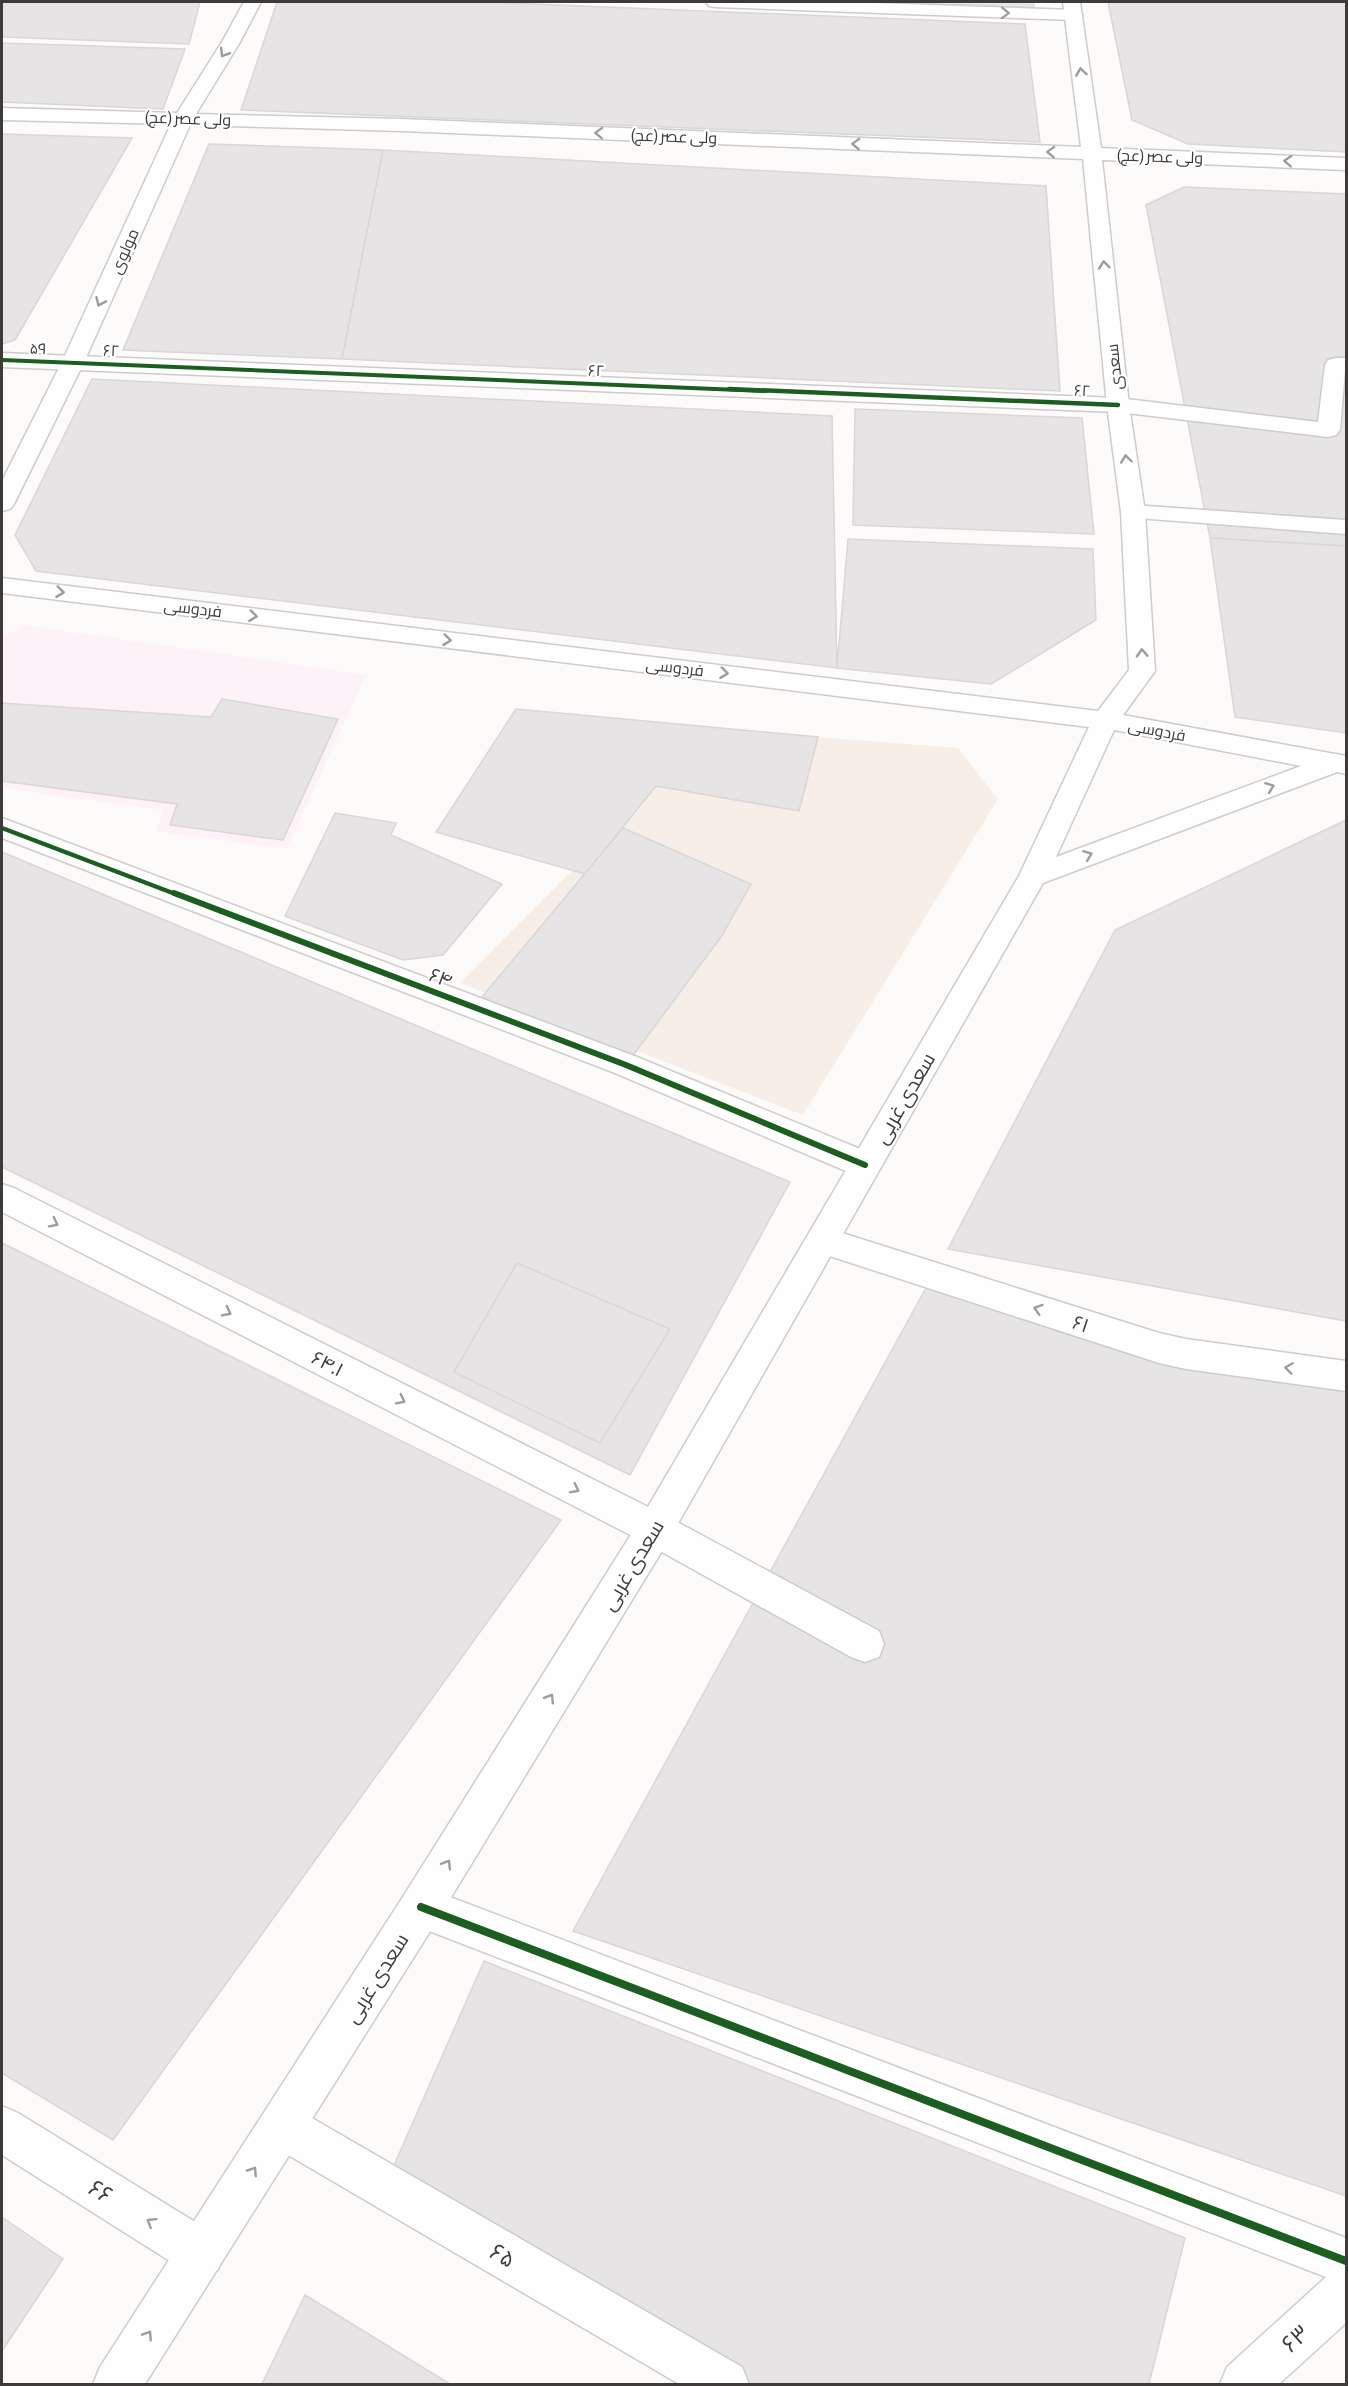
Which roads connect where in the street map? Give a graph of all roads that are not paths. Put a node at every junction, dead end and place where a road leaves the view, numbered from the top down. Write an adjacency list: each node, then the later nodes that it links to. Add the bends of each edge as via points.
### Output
1 (252, 2): 5 (main road, مولوی, one-way to 5)
2 (715, 2): 3 (main road, one-way to 3)
3 (1072, 8): 6 (main road, سعدی, one-way to 3)
4 (2, 114): 5 (main road, ولی عصر (عج))
5 (184, 117): 6 (main road, ولی عصر (عج), one-way to 5); 9 (main road, مولوی, one-way to 9)
6 (1092, 154): 7 (main road, ولی عصر (عج), one-way to 6); 11 (main road, سعدی, one-way to 6)
7 (1347, 164)
8 (2, 360): 9 (main road, ۵۹)
9 (73, 362): 11 (main road, ۶۲); 12 (main road, مولوی)
10 (1347, 365): 11 (main road, ۶۲, via 1336,365 1328,430)
11 (1118, 405): 13 (main road, سعدی, one-way to 11)
12 (2, 504)
13 (1133, 512): 14 (main road); 16 (main road, سعدی, one-way to 13, via 1142,671)
14 (1347, 527)
15 (2, 585): 16 (main road, فردوسی, one-way to 16)
16 (1105, 720): 17 (main road, فردوسی); 19 (main road, سعدی غربی)
17 (1339, 764): 19 (main road, one-way to 17)
18 (2, 828): 20 (main road, ۶۴, via 626,1065)
19 (1033, 876): 20 (main road, سعدی غربی)
20 (865, 1165): 22 (main road, سعدی غربی)
21 (2, 1197): 24 (main road, ۶۴.۱, one-way to 24)
22 (823, 1240): 23 (main road, ۶۱, one-way to 22, via 1159,1348); 24 (main road, سعدی غربی)
23 (1347, 1376)
24 (655, 1529): 25 (main road, ۶۴.۱); 26 (main road, سعدی غربی, one-way to 24)
25 (865, 1644)
26 (421, 1907): 27 (main road, سعدی غربی); 30 (main road)
27 (282, 2126): 29 (main road, سعدی غربی, one-way to 27); 33 (main road, ۶۵)
28 (2, 2129): 29 (main road, ۶۶, one-way to 28)
29 (201, 2253): 32 (main road, سعدی غربی, one-way to 29)
30 (1347, 2261)
31 (1347, 2291): 34 (main road, ۶۳)
32 (117, 2385)
33 (725, 2385)
34 (1244, 2385)

